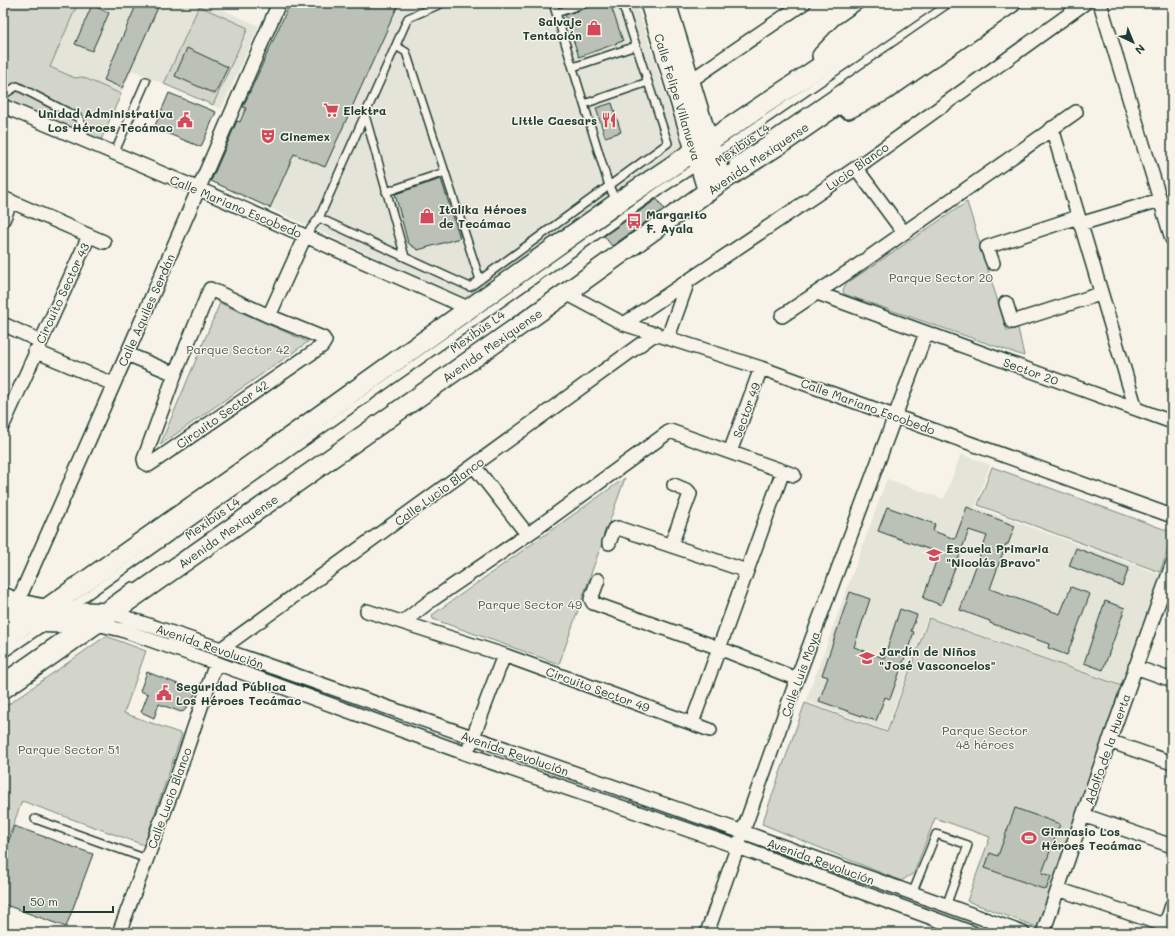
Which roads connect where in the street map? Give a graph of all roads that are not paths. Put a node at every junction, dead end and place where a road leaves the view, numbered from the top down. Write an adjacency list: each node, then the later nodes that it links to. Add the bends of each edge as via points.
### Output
1 (279, 3): 38 (street, Calle Aquiles Serdán)
2 (443, 3): 18 (lane, via 408,18)
3 (553, 3): 17 (lane)
4 (586, 3): 17 (lane)
5 (622, 3): 19 (lane)
6 (650, 3): 35 (main road, Calle Felipe Villanueva)
7 (666, 3): 22 (main road, Calle Felipe Villanueva)
8 (804, 3): 22 (street)
9 (887, 3): 24 (main road, via 844,33)
10 (915, 3): 24 (main road, Avenida Mexiquense)
11 (935, 3): 35 (lane, Mexibús L4)
12 (964, 3): 35 (lane, Mexibús L4)
13 (984, 3): 31 (main road, Avenida Mexiquense)
14 (1011, 3): 31 (main road, via 884,91)
15 (1085, 3): 34 (street, Lucio Blanco)
16 (1100, 3): 41 (street)
17 (556, 13): 20 (lane)
18 (396, 46): 29 (lane); 36 (lane, via 406,52)
19 (636, 46): 20 (lane); 23 (lane)
20 (573, 67): 26 (lane)
21 (146, 81): 33 (lane)
22 (690, 81): 35 (main road, Calle Felipe Villanueva)
23 (648, 82): 26 (lane); 37 (lane, via 668,143)
24 (796, 83): 35 (main road, Avenida Mexiquense)
25 (3, 95): 32 (lane, via 17,86 79,118)
26 (584, 104): 37 (lane)
27 (3, 106): 32 (street, Calle Mariano Escobedo)
28 (1076, 112): 30 (street)
29 (365, 116): 39 (lane); 43 (lane)
30 (1052, 128): 45 (street); 46 (street)
31 (788, 139): 35 (main road, Avenida Mexiquense)
32 (86, 142): 33 (street, Calle Mariano Escobedo)
33 (114, 154): 38 (street, Calle Mariano Escobedo)
34 (856, 168): 46 (street); 55 (street, Lucio Blanco)
35 (708, 171): 42 (main road, Avenida Mexiquense); 56 (main road, Avenida Mexiquense); 89 (lane, Mexibús L4, via 656,194)
36 (445, 172): 39 (lane); 54 (lane)
37 (609, 186): 42 (lane); 53 (lane)
38 (199, 190): 48 (street, Calle Mariano Escobedo); 68 (street, Calle Aquiles Serdán)
39 (386, 192): 51 (lane)
40 (7, 199): 44 (street); 47 (street, Circuito Sector 43)
41 (1160, 200): 45 (street); 49 (street)
42 (617, 203): 53 (main road, Avenida Mexiquense)
43 (319, 218): 48 (lane); 51 (lane)
44 (3, 220)
45 (1079, 221): 52 (street, via 987,247); 58 (street)
46 (904, 233): 57 (street)
47 (89, 236): 50 (street, Circuito Sector 43); 67 (street, Circuito Sector 43)
48 (304, 236): 60 (street, Calle Mariano Escobedo); 61 (street)
49 (1172, 239)
50 (104, 242)
51 (405, 257): 54 (lane, via 470,287)
52 (993, 263)
53 (505, 272): 54 (lane); 60 (main road, Avenida Mexiquense)
54 (480, 280)
55 (688, 281): 64 (street, Lucio Blanco); 66 (street)
56 (566, 293): 64 (street, Calle Mariano Escobedo); 92 (main road, Avenida Mexiquense)
57 (817, 293): 62 (street); 65 (street, Sector 20)
58 (1100, 294): 59 (street, via 1012,322); 72 (street)
59 (1006, 303)
60 (468, 308): 91 (main road, Avenida Mexiquense)
61 (269, 316): 70 (street, Circuito Sector 42, via 210,289); 70 (street, Circuito Sector 42, via 325,341 322,346 156,460 149,464 145,463 144,459)
62 (782, 316)
63 (3, 324): 67 (street)
64 (624, 324): 66 (street, Calle Mariano Escobedo)
65 (926, 333): 72 (street, Sector 20); 73 (street)
66 (662, 335): 69 (street, Calle Mariano Escobedo); 77 (street, Calle Lucio Blanco)
67 (38, 346): 71 (street, Circuito Sector 43); 74 (street, Circuito Sector 43)
68 (127, 354): 70 (street); 71 (street, Calle Aquiles Serdán)
69 (761, 368): 73 (street, Calle Mariano Escobedo); 76 (street, Sector 49)
70 (175, 374)
71 (113, 384): 88 (street, Calle Aquiles Serdán)
72 (1136, 409): 75 (street, Sector 20)
73 (895, 415): 79 (street, Calle Mariano Escobedo); 102 (street, Calle Luis Moya)
74 (5, 417)
75 (1172, 422)
76 (730, 452): 80 (street, Sector 49, via 670,432); 84 (street, Sector 49, via 788,473)
77 (474, 466): 80 (street); 96 (street, Calle Lucio Blanco)
78 (674, 484): 82 (street, via 690,494)
79 (1172, 516)
80 (527, 534): 93 (street)
81 (609, 543): 82 (street, via 616,527)
82 (671, 545): 84 (street)
83 (1172, 565): 87 (street, Adolfo de la Huerta)
84 (747, 571): 95 (street)
85 (598, 580): 95 (street, via 591,599 593,602)
86 (141, 581): 92 (lane)
87 (1167, 593): 100 (street, Adolfo de la Huerta)
88 (12, 610): 91 (main road, Avenida Mexiquense); 94 (main road, Avenida Mexiquense)
89 (66, 610): 91 (main road, Avenida Revolución); 92 (main road, Avenida Revolución)
90 (367, 611): 93 (street, Circuito Sector 49)
91 (47, 616): 92 (main road, Avenida Revolución); 97 (lane)
92 (96, 618): 96 (street, Avenida Revolución); 99 (street, Avenida Revolución, via 122,630); 101 (lane); 104 (main road, Avenida Mexiquense)
93 (403, 622): 98 (street, Circuito Sector 49)
94 (3, 639)
95 (719, 648): 102 (street); 105 (street)
96 (221, 649): 107 (street, Avenida Revolución)
97 (3, 654)
98 (504, 655): 105 (street, Circuito Sector 49); 107 (street)
99 (216, 663): 109 (street, Avenida Revolución); 116 (street, Calle Lucio Blanco)
100 (1135, 667): 103 (street); 108 (street, Adolfo de la Huerta)
101 (3, 677)
102 (797, 679): 113 (street, Calle Luis Moya)
103 (1172, 680)
104 (3, 689)
105 (692, 724): 106 (street, Circuito Sector 49)
106 (710, 730)
107 (472, 738): 109 (street); 113 (street, Avenida Revolución)
108 (1110, 741): 110 (street); 111 (street, Adolfo de la Huerta)
109 (467, 754): 115 (street, Avenida Revolución)
110 (1172, 763)
111 (1083, 815): 114 (street); 117 (street, Adolfo de la Huerta)
112 (35, 819): 116 (lane)
113 (743, 832): 115 (street, Calle Luis Moya); 118 (street, Avenida Revolución)
114 (1172, 846)
115 (738, 848): 121 (street, Avenida Revolución); 123 (street, Calle Luis Moya)
116 (147, 859): 122 (street, Calle Lucio Blanco)
117 (1058, 889): 120 (street, via 1162,924 1165,923); 126 (street, Adolfo de la Huerta)
118 (912, 894): 119 (street, Avenida Revolución); 119 (lane, via 936,834 968,845)
119 (946, 906): 125 (street, Avenida Revolución)
120 (1172, 906)
121 (951, 929): 124 (street, Avenida Revolución)
122 (119, 933)
123 (707, 933)
124 (973, 933)
125 (1023, 933)
126 (1043, 933)

